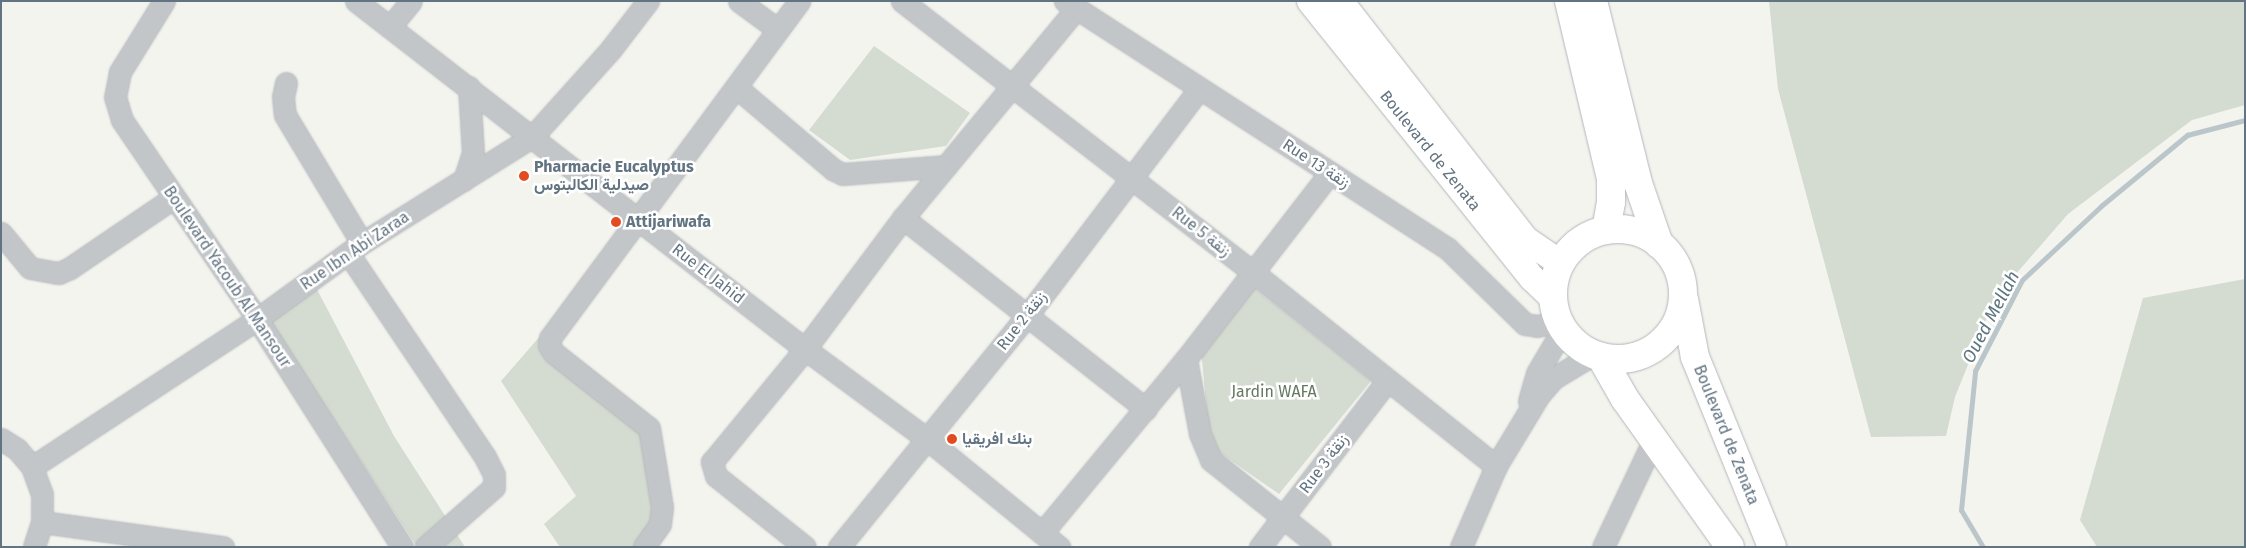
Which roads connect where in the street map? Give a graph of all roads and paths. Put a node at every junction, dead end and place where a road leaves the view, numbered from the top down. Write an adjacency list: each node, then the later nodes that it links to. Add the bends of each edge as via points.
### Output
1 (164, 1): 25 (street, Boulevard Yacoub Al Mansour, via 120,72 115,97 122,120)
2 (356, 1): 13 (street, Rue El Jahid)
3 (411, 1): 13 (street)
4 (648, 1): 20 (street, Rue Ibn Abi Zaraa, via 611,50)
5 (739, 1): 14 (street)
6 (799, 1): 14 (street)
7 (902, 1): 16 (street, Rue 5 زنقة)
8 (1310, 1): 35 (main road, Boulevard de Zenata, via 1533,278)
9 (1340, 1): 32 (main road, Boulevard de Zenata, via 1525,239)
10 (1569, 1): 28 (highway, via 1611,178)
11 (1593, 1): 30 (highway, via 1636,177)
12 (1071, 5): 16 (street); 19 (street, Rue 13 زنقة)
13 (390, 27): 17 (street, Rue El Jahid)
14 (777, 29): 18 (street)
15 (286, 83): 31 (street, via 283,97 285,115)
16 (1012, 86): 21 (street); 23 (street, Rue 5 زنقة)
17 (469, 87): 20 (street, Rue El Jahid); 24 (street, via 474,153)
18 (736, 87): 21 (street, via 834,170 843,174); 27 (street)
19 (1199, 89): 22 (street, Rue 13 زنقة); 23 (street, Rue 2 زنقة)
20 (533, 136): 24 (street, Rue Ibn Abi Zaraa); 27 (street, Rue El Jahid)
21 (946, 166): 26 (street)
22 (1330, 172): 33 (street); 35 (street, Rue 13 زنقة, via 1447,248 1525,324 1537,326)
23 (1131, 178): 33 (street, Rue 5 زنقة); 36 (street, Rue 2 زنقة)
24 (464, 180): 31 (street, Rue Ibn Abi Zaraa)
25 (173, 198): 29 (street, via 58,273 30,268); 37 (street, Boulevard Yacoub Al Mansour)
26 (903, 218): 36 (street); 38 (street)
27 (639, 219): 38 (street, Rue El Jahid); 56 (street, via 550,338 550,345 554,353 649,428 662,507 660,524)
28 (1606, 230): 30 (highway, via 1643,234); 32 (highway, via 1588,236)
29 (1, 233)
30 (1659, 244): 34 (highway, via 1676,265)
31 (355, 248): 37 (street, Rue Ibn Abi Zaraa); 55 (street, via 494,475 494,488)
32 (1560, 263): 35 (highway, via 1554,280)
33 (1254, 273): 40 (street); 41 (street, Rue 5 زنقة)
34 (1683, 291): 39 (highway, via 1680,311 1672,330 1658,344 1641,355 1621,359); 65 (highway, Boulevard de Zenata, via 1695,357)
35 (1558, 316): 39 (highway, via 1582,348); 43 (street)
36 (1026, 317): 42 (street); 46 (street, Rue 2 زنقة)
37 (257, 320): 48 (street, Rue Ibn Abi Zaraa); 54 (street, Boulevard Yacoub Al Mansour)
38 (805, 349): 46 (street, Rue El Jahid); 57 (street, via 712,462 711,468 716,476)
39 (1597, 356): 43 (street, via 1554,378); 45 (highway)
40 (1186, 359): 42 (street); 49 (street, via 1200,434 1211,460)
41 (1387, 381): 47 (street, Rue 5 زنقة); 49 (street, Rue 3 زنقة)
42 (1146, 409): 51 (street)
43 (1525, 415): 47 (street)
44 (1, 439): 48 (street, via 17,449)
45 (1654, 439): 63 (street); 64 (highway)
46 (928, 440): 51 (street, Rue El Jahid); 58 (street, Rue 2 زنقة)
47 (1496, 466): 62 (street)
48 (32, 467): 50 (street, via 42,494)
49 (1282, 518): 60 (street, Rue 3 زنقة); 61 (street)
50 (42, 522): 52 (street); 53 (street)
51 (1042, 533): 59 (street, Rue El Jahid)
52 (34, 547)
53 (223, 547)
54 (402, 547)
55 (426, 547)
56 (644, 547)
57 (806, 547)
58 (839, 547)
59 (1059, 547)
60 (1260, 547)
61 (1320, 547)
62 (1461, 547)
63 (1603, 547)
64 (1730, 547)
65 (1772, 547)

